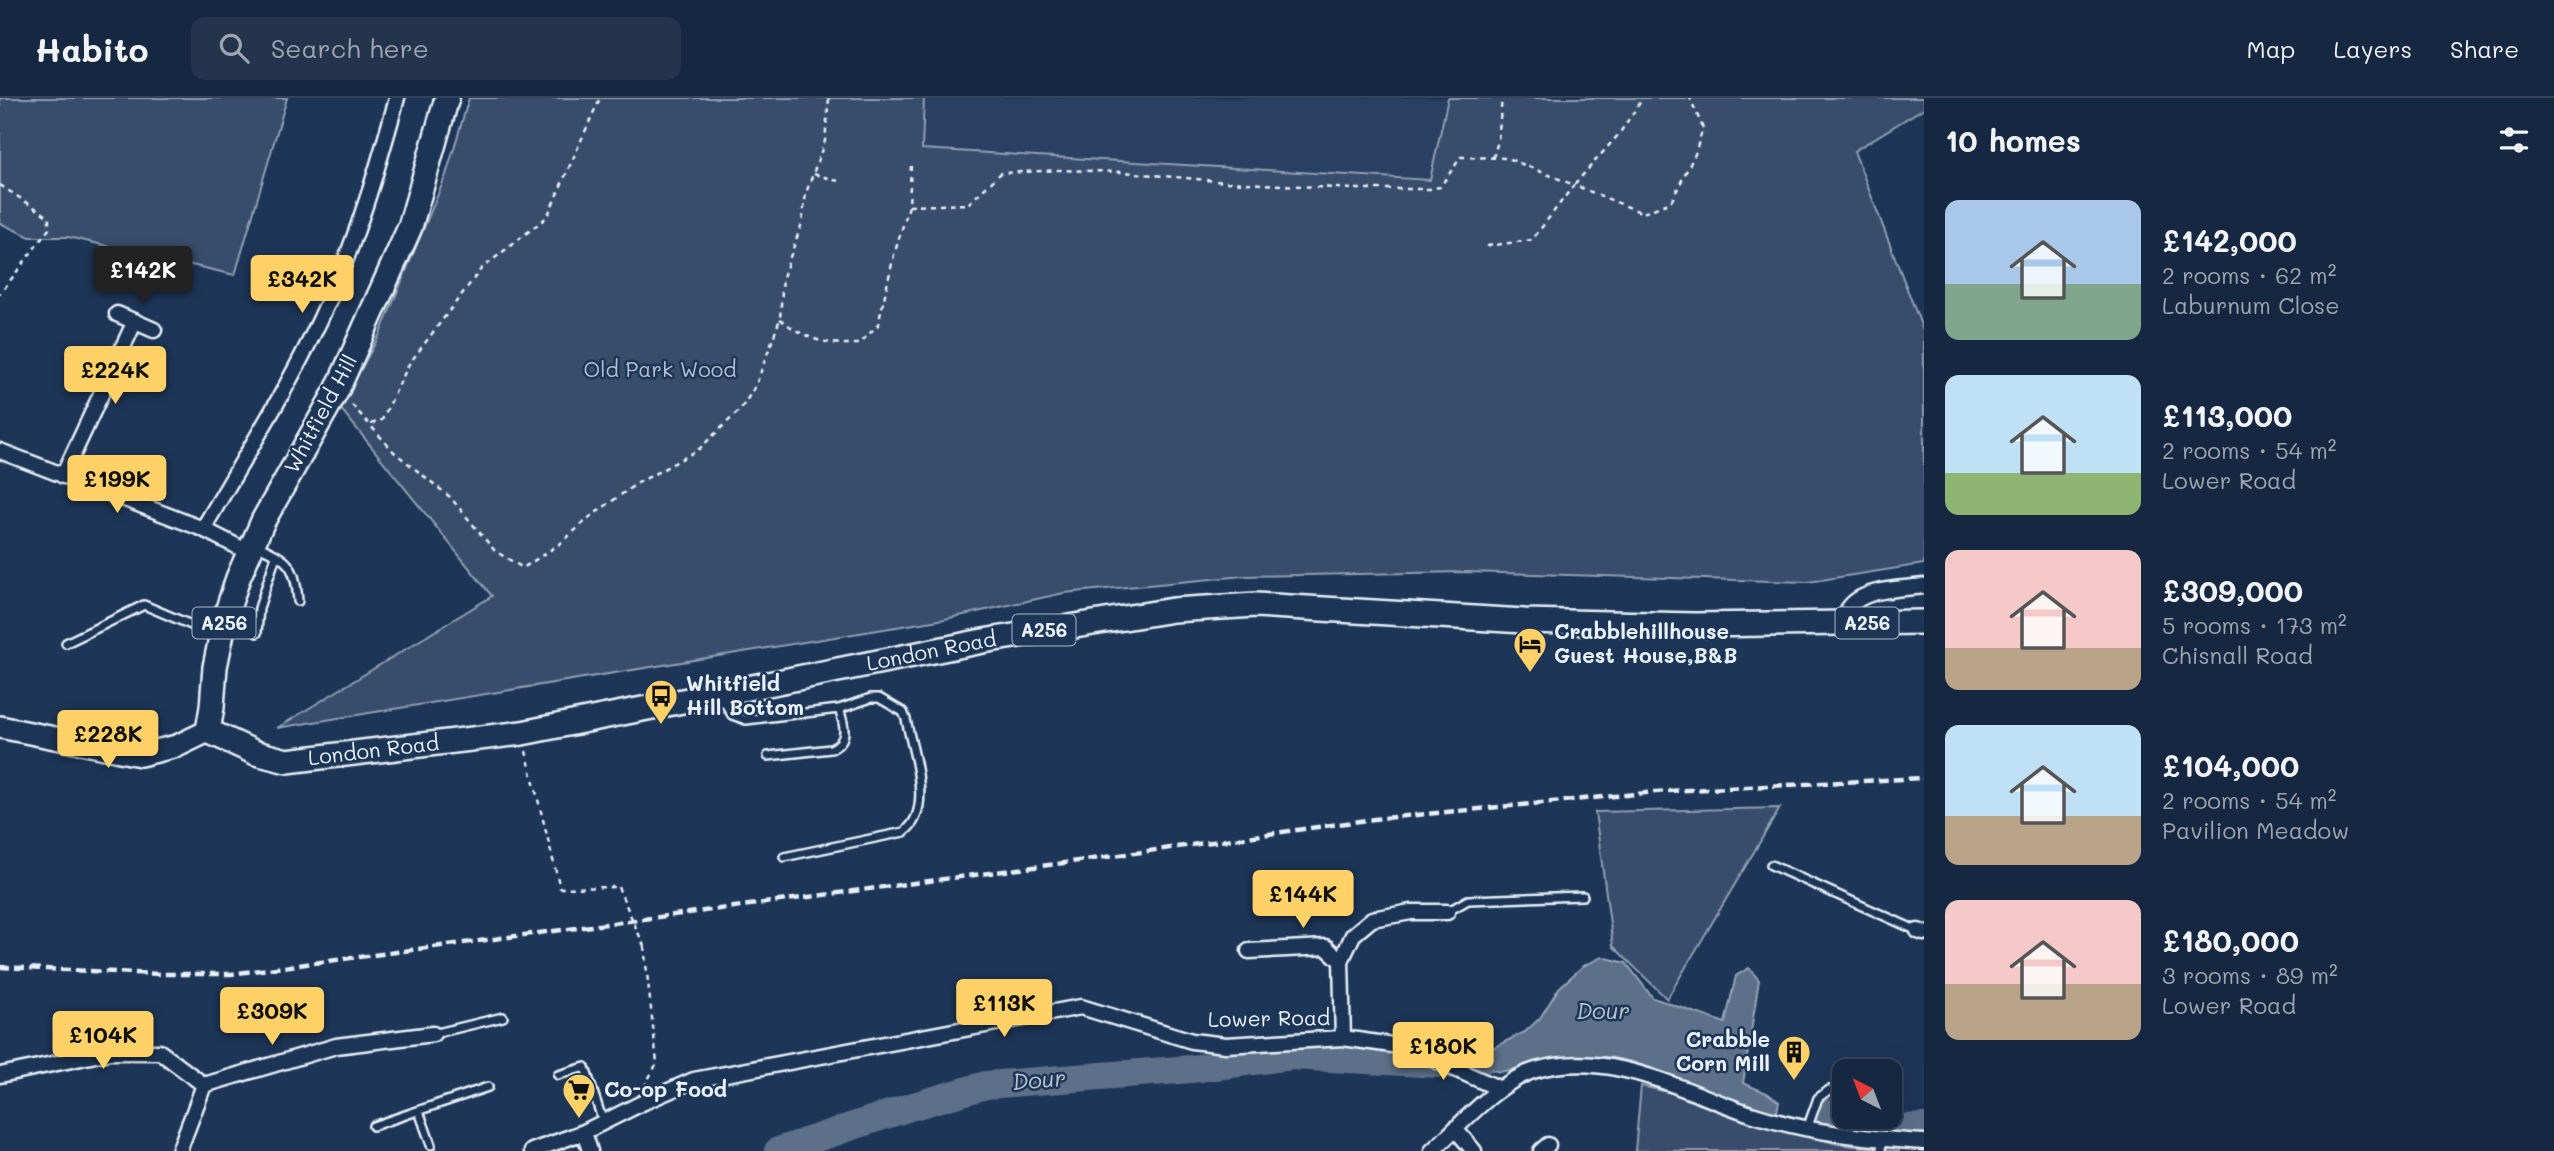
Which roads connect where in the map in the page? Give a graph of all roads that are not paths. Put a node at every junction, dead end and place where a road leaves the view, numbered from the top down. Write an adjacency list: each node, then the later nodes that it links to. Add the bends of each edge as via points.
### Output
1 (397, 98): 8 (street, Whitfield Hill, via 369,197 329,299 300,362)
2 (447, 98): 9 (main road, Whitfield Hill / A256, via 410,227 337,390)
3 (117, 314): 4 (street)
4 (135, 321): 5 (street); 7 (street)
5 (154, 330)
6 (0, 451): 7 (street)
7 (63, 476): 8 (street)
8 (203, 529): 9 (street)
9 (250, 547): 10 (lane); 16 (main road, Whitfield Hill / A256)
10 (276, 555): 12 (lane, via 296,577); 15 (lane, via 259,608)
11 (1924, 586): 14 (street, via 1859,599)
12 (298, 600)
13 (1924, 622): 14 (main road, London Road / A256)
14 (1841, 623): 18 (main road, London Road / A256, via 1524,621 1242,606 1173,610 984,641)
15 (257, 633)
16 (221, 637): 17 (lane, via 144,605); 21 (main road, Whitfield Hill / A256)
17 (66, 643)
18 (719, 694): 19 (lane, via 733,715 746,720); 21 (main road, London Road / A256, via 522,733 287,761 257,754)
19 (839, 709): 22 (lane, via 845,725 839,745); 23 (lane, via 879,698 903,712 921,792 918,815 904,832)
20 (0, 727): 21 (street, via 140,755 177,746)
21 (208, 731)
22 (768, 756)
23 (784, 857)
24 (1771, 865): 27 (lane)
25 (1583, 896): 26 (lane, via 1468,900)
26 (1447, 912): 29 (street, via 1372,919 1353,935)
27 (1921, 932)
28 (1250, 951): 29 (street, via 1326,947)
29 (1340, 961): 32 (street)
30 (503, 1017): 31 (lane)
31 (433, 1034): 35 (street, via 336,1046)
32 (1343, 1038): 37 (street, Lower Road, via 1406,1047); 40 (street, Lower Road, via 1214,1044 1081,1007 694,1080)
33 (0, 1075): 35 (street, via 110,1052 160,1052)
34 (558, 1075): 40 (lane, via 585,1067)
35 (204, 1085): 48 (street)
36 (488, 1087): 39 (lane)
37 (1500, 1089): 42 (street); 43 (street, via 1536,1070 1595,1064 1651,1077)
38 (1832, 1090): 43 (lane, via 1818,1098)
39 (419, 1111): 41 (lane); 47 (lane)
40 (603, 1122): 44 (street, Lower Road)
41 (373, 1126)
42 (1456, 1129): 51 (street); 52 (street)
43 (1807, 1129): 46 (street)
44 (584, 1132): 49 (street, Lower Road); 50 (street)
45 (1924, 1142): 46 (street)
46 (1882, 1145)
47 (431, 1146)
48 (179, 1151)
49 (532, 1151)
50 (590, 1151)
51 (1432, 1151)
52 (1474, 1151)

